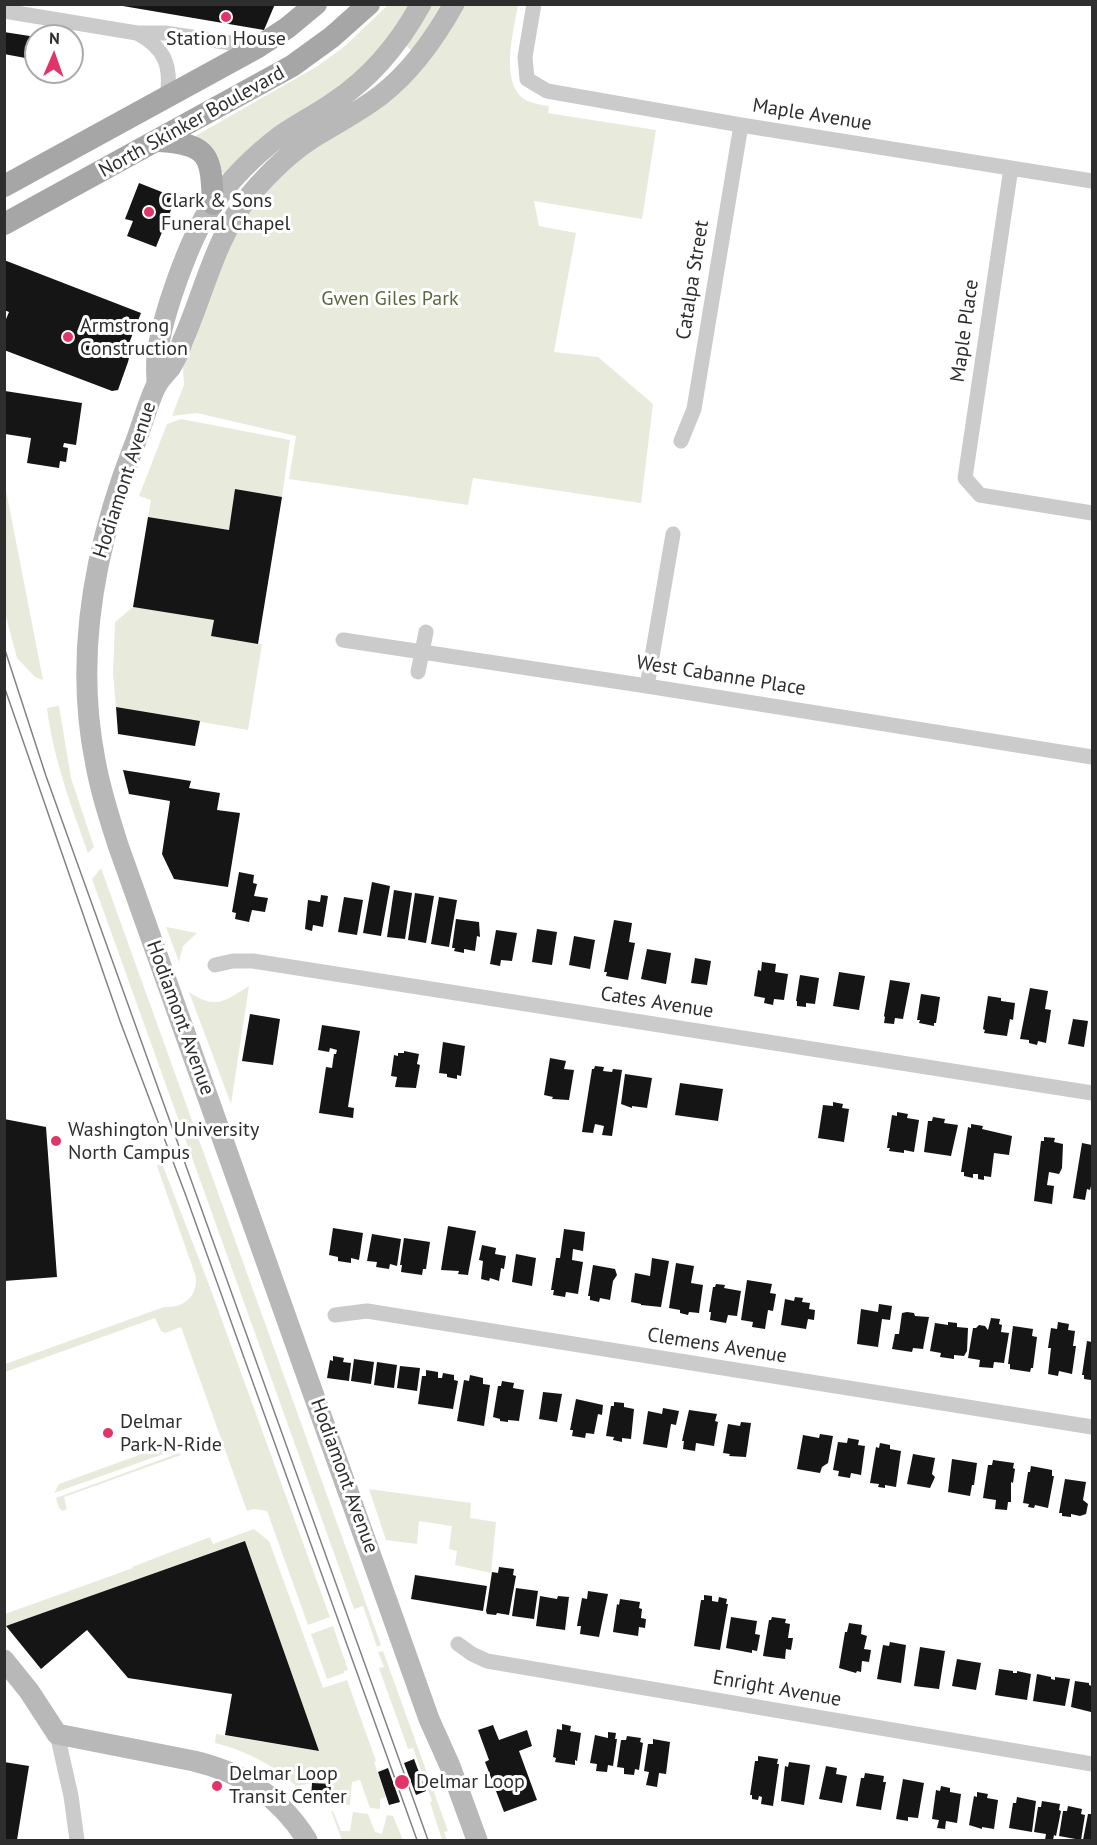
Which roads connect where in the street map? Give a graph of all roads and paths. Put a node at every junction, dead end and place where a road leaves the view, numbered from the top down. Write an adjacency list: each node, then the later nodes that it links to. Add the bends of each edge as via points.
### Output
1 (316, 4): 8 (main road, North Skinker Boulevard)
2 (369, 4): 11 (main road, North Skinker Boulevard, via 292,66)
3 (421, 4): 15 (street, Hodiamont Avenue, via 405,32 374,70 356,87 259,154)
4 (454, 4): 17 (street, Hodiamont Avenue, via 424,50 397,80 359,111 289,156 248,197 222,242 172,365)
5 (534, 4): 10 (street, Maple Avenue, via 525,57 527,80 548,91)
6 (4, 11): 7 (street)
7 (137, 33): 8 (street); 9 (street, via 156,45 165,59)
8 (258, 46): 9 (main road, North Skinker Boulevard)
9 (167, 97): 14 (main road, North Skinker Boulevard)
10 (741, 124): 12 (street, Maple Avenue); 18 (street, Catalpa Street, via 694,409)
11 (159, 141): 15 (main road, via 184,142 196,147 206,158 212,174); 16 (main road, North Skinker Boulevard)
12 (1011, 168): 13 (street, Maple Avenue); 19 (street, Maple Place, via 965,478 980,495)
13 (1092, 181)
14 (4, 186)
15 (213, 204): 17 (street, Hodiamont Avenue, via 171,301 157,357)
16 (4, 224)
17 (157, 385): 37 (street, Hodiamont Avenue, via 112,508 93,583 87,690 94,760 118,845 429,1719)
18 (681, 441)
19 (1092, 513)
20 (673, 534): 25 (street)
21 (426, 632): 23 (street)
22 (343, 640): 23 (street, West Cabanne Place)
23 (422, 653): 24 (street); 25 (street, West Cabanne Place)
24 (418, 672)
25 (647, 686): 26 (street, West Cabanne Place)
26 (1092, 757)
27 (215, 965): 28 (street, Cates Avenue, via 253,962)
28 (1092, 1093)
29 (335, 1314): 30 (street, Clemens Avenue, via 367,1311)
30 (1092, 1427)
31 (458, 1644): 34 (street, Enright Avenue, via 486,1661)
32 (4, 1660): 33 (street)
33 (57, 1734): 35 (street, via 72,1796); 36 (street, via 194,1761 228,1772 275,1799)
34 (1092, 1764)
35 (77, 1840)
36 (307, 1840)
37 (477, 1840)

